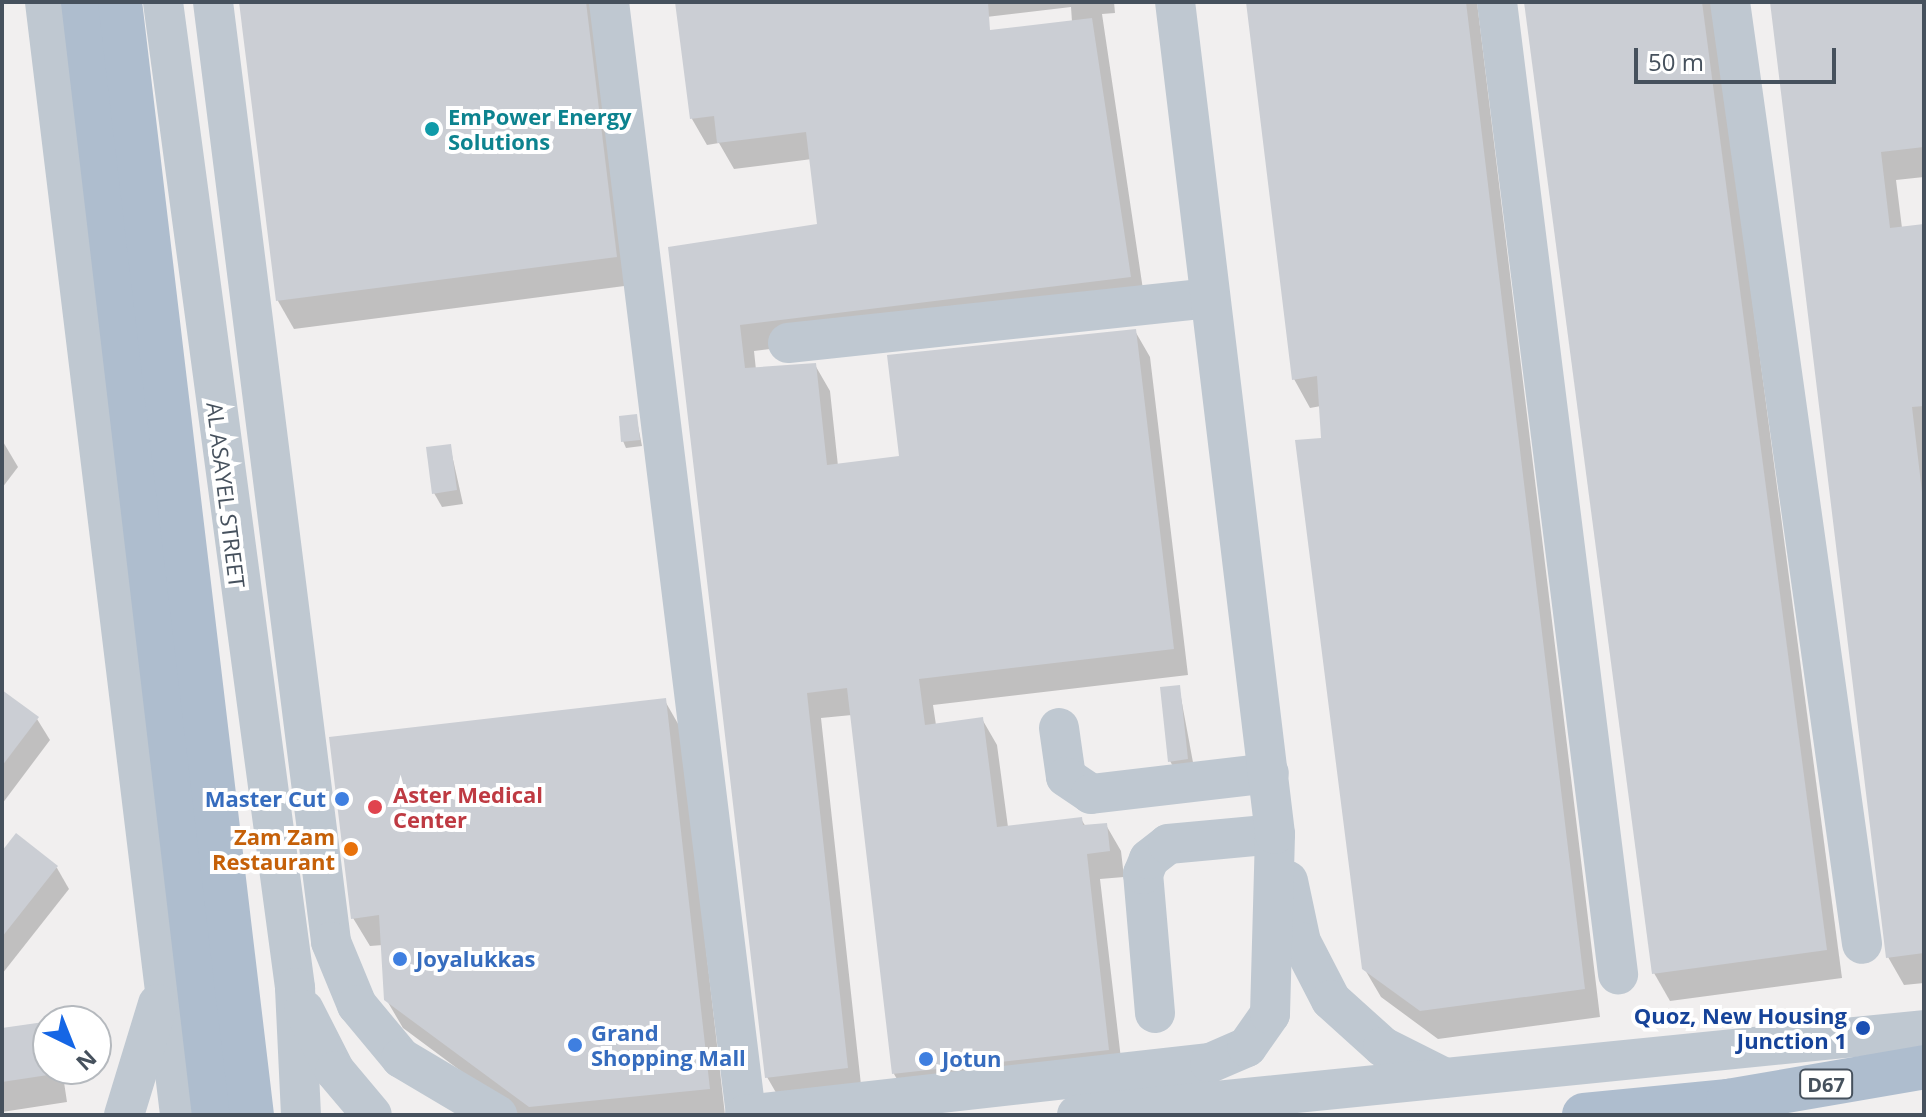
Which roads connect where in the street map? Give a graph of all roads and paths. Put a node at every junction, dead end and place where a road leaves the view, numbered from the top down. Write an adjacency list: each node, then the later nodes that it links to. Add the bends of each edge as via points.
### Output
1 (45, 2): 20 (street)
2 (83, 2): 28 (main road)
3 (120, 2): 29 (main road)
4 (163, 2): 13 (street, AL ASAYEL STREET)
5 (213, 2): 12 (street)
6 (609, 2): 33 (street)
7 (1175, 2): 10 (street)
8 (1497, 2): 18 (street)
9 (1730, 2): 17 (street)
10 (1207, 298): 11 (street); 15 (street)
11 (788, 343)
12 (273, 466): 13 (street); 32 (street, via 340,975 401,1058)
13 (238, 591): 19 (street, AL ASAYEL STREET)
14 (1059, 728): 15 (street, via 1066,777 1091,794)
15 (1269, 773): 16 (street)
16 (1275, 834): 21 (street, via 1168,844 1149,859 1143,874); 24 (street, via 1301,942 1331,1000 1383,1047); 25 (street, via 1274,994 1247,1047 1210,1063)
17 (1862, 944)
18 (1618, 974)
19 (295, 988): 30 (street); 31 (street, via 319,1044)
20 (162, 989): 26 (street); 27 (street)
21 (1155, 1013)
22 (1924, 1030): 24 (street)
23 (1924, 1067): 35 (main road, D67, via 1728,1101)
24 (1449, 1080): 34 (street)
25 (926, 1107): 33 (street)
26 (124, 1115)
27 (180, 1115)
28 (214, 1115)
29 (252, 1115)
30 (301, 1115)
31 (372, 1115)
32 (497, 1115)
33 (746, 1115)
34 (1077, 1115)
35 (1584, 1115)

